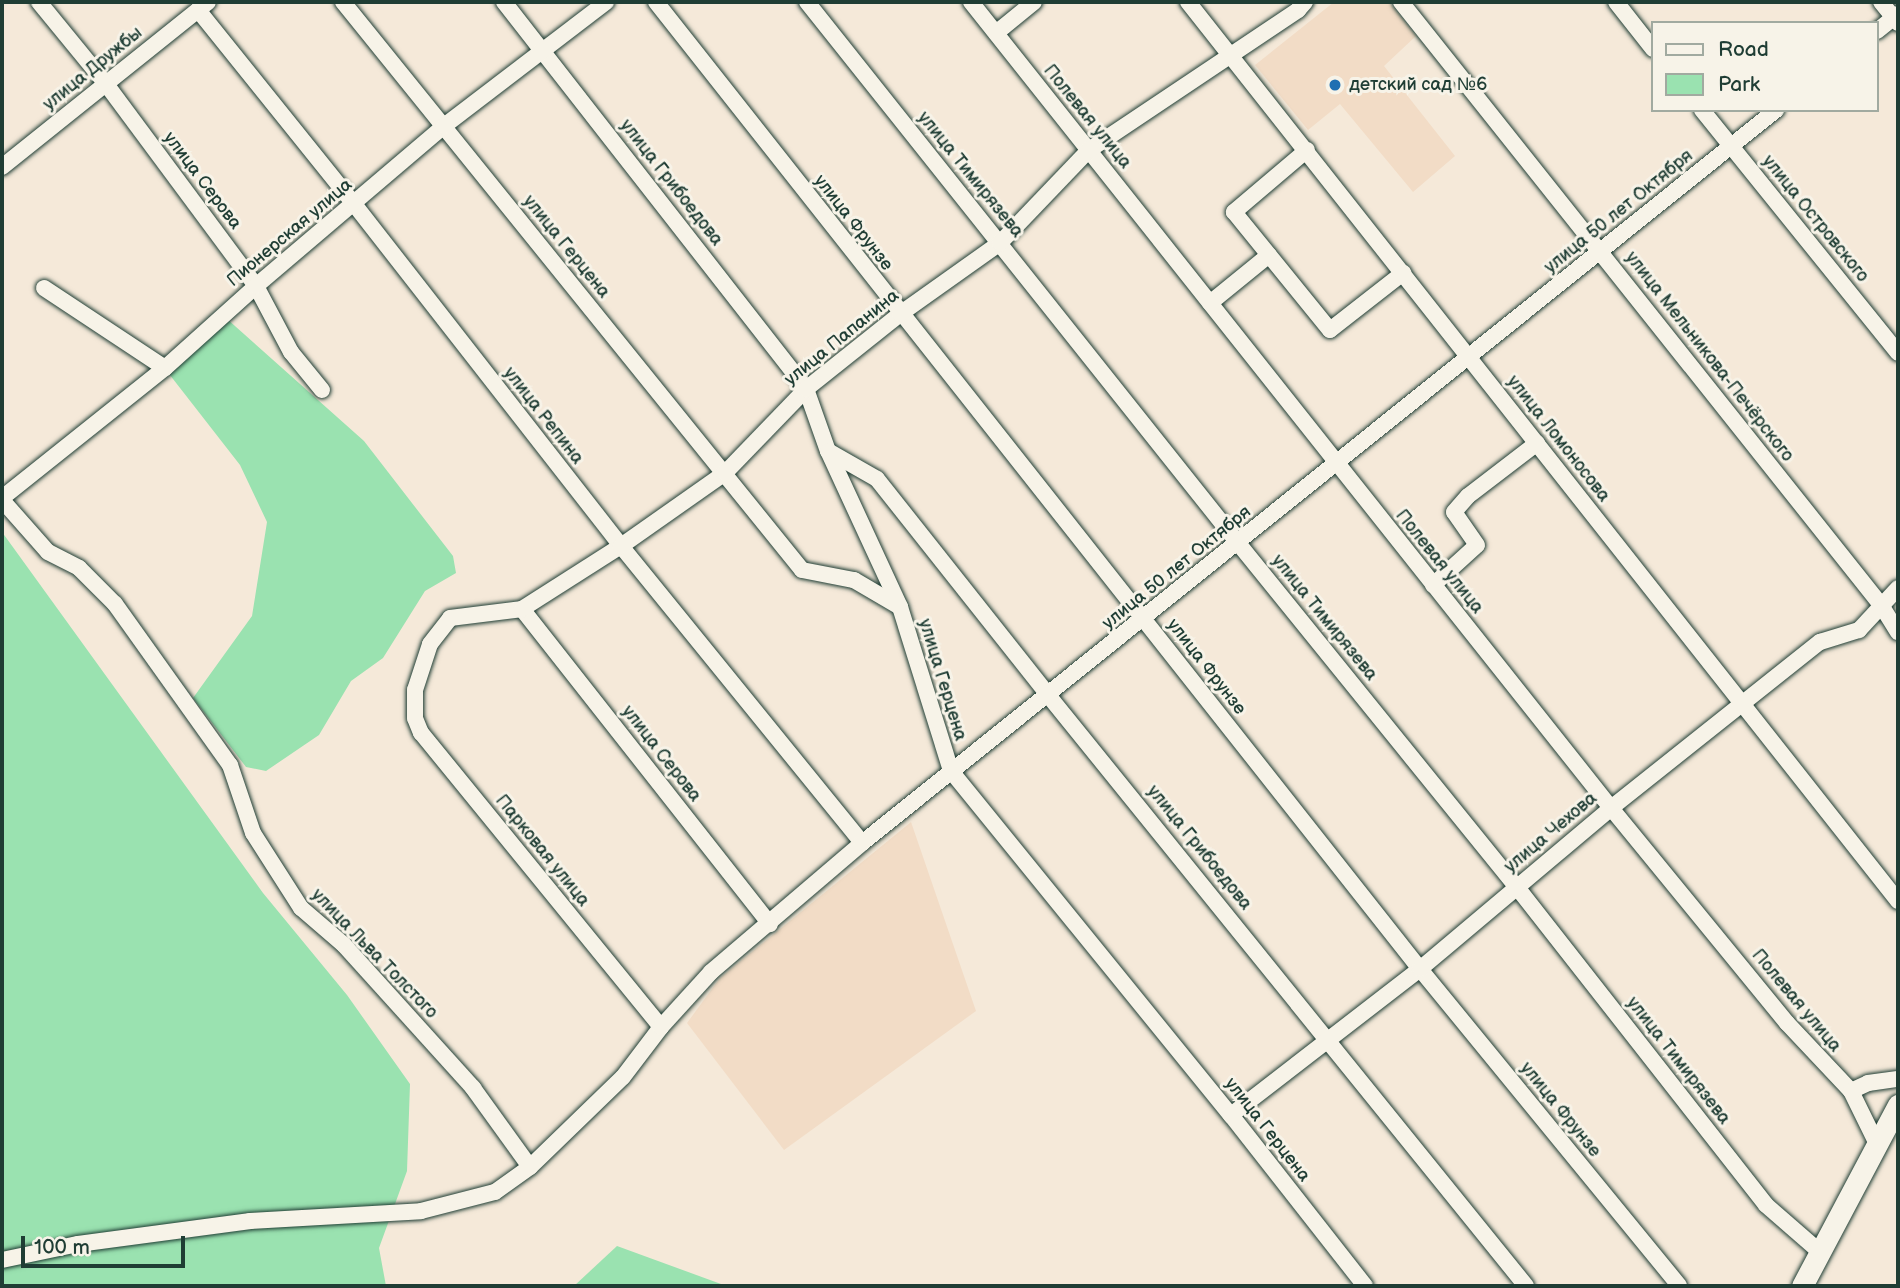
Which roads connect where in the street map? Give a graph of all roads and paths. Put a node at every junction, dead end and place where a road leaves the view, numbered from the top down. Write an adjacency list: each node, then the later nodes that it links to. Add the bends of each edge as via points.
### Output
1 (39, 2): 21 (street, улица Серова)
2 (343, 2): 24 (street, улица Герцена)
3 (504, 2): 19 (street, улица Грибоедова)
4 (606, 2): 19 (street, Пионерская улица)
5 (656, 2): 37 (street, улица Фрунзе)
6 (807, 2): 30 (street, улица Тимирязева)
7 (971, 2): 17 (street, Полевая улица)
8 (1034, 2): 17 (street)
9 (1188, 2): 20 (street, улица Ломоносова)
10 (1305, 2): 20 (street, улица Папанина)
11 (1401, 2): 31 (street, улица Мельникова-Печёрского)
12 (1615, 2): 18 (street)
13 (1881, 2): 15 (street)
14 (203, 6): 21 (street, улица Дружбы); 29 (street, улица Репина)
15 (1897, 18): 16 (street)
16 (1879, 30)
17 (996, 33): 26 (street, Полевая улица)
18 (1652, 48)
19 (543, 50): 24 (street, Пионерская улица); 41 (street, улица Грибоедова)
20 (1231, 54): 26 (street, улица Папанина); 27 (street, улица Ломоносова)
21 (106, 84): 28 (street, улица Дружбы); 34 (street, улица Серова)
22 (1704, 112): 25 (street, улица Островского)
23 (1774, 112): 25 (street, улица 50 лет Октября)
24 (444, 126): 29 (street, Пионерская улица); 46 (street, улица Герцена)
25 (1731, 146): 31 (street, улица 50 лет Октября); 38 (street, улица Островского)
26 (1089, 150): 30 (street, улица Папанина); 36 (street, Полевая улица)
27 (1307, 150): 32 (street, via 1234,212); 33 (street, улица Ломоносова)
28 (2, 167)
29 (354, 204): 34 (street, Пионерская улица); 49 (street, улица Репина)
30 (1000, 243): 37 (street, улица Папанина); 48 (street, улица Тимирязева)
31 (1600, 252): 39 (street, улица 50 лет Октября); 52 (street, улица Мельникова-Печёрского)
32 (1269, 255): 33 (street, via 1330,330); 36 (street)
33 (1403, 273): 39 (street, улица Ломоносова)
34 (256, 286): 40 (street, Пионерская улица); 42 (street, улица Серова, via 291,352)
35 (44, 288): 40 (street)
36 (1210, 303): 45 (street, Полевая улица)
37 (900, 314): 41 (street, улица Папанина); 55 (street, улица Фрунзе)
38 (1898, 353)
39 (1469, 357): 43 (street, улица Ломоносова); 45 (street, улица 50 лет Октября)
40 (165, 368): 47 (street, Пионерская улица)
41 (806, 389): 44 (street, улица Грибоедова); 46 (street, улица Папанина)
42 (322, 390)
43 (1537, 443): 50 (street, via 1454,512 1477,545); 59 (street, улица Ломоносова)
44 (828, 451): 53 (street, улица Грибоедова); 58 (street, улица Грибоедова, via 877,479)
45 (1336, 464): 48 (street, улица 50 лет Октября); 50 (street, Полевая улица)
46 (725, 473): 49 (street, улица Папанина); 53 (street, улица Герцена, via 802,570 854,580)
47 (2, 499): 74 (street, улица Льва Толстого, via 48,552 79,568 115,604 230,765 253,833 301,908 344,945 473,1088)
48 (1238, 544): 55 (street, улица 50 лет Октября); 63 (street, улица Тимирязева)
49 (621, 546): 54 (street, улица Папанина); 62 (street, улица Репина)
50 (1433, 585): 61 (street, Полевая улица)
51 (1898, 588): 52 (street, улица Чехова)
52 (1881, 605): 56 (street, улица Мельникова-Печёрского); 59 (street, улица Чехова, via 1858,630 1820,642)
53 (900, 607): 60 (street, улица Герцена)
54 (522, 609): 57 (street, улица Папанина, via 450,618 430,644); 65 (street, улица Серова)
55 (1144, 619): 58 (street, улица 50 лет Октября); 66 (street, улица Фрунзе)
56 (1898, 632)
57 (415, 690): 67 (street, Парковая улица, via 415,718 421,733)
58 (1048, 695): 60 (street, улица 50 лет Октября); 68 (street, улица Грибоедова)
59 (1742, 704): 61 (street, улица Чехова); 64 (street, улица Ломоносова)
60 (951, 771): 62 (street, улица 50 лет Октября); 72 (street, улица Герцена)
61 (1611, 808): 63 (street, улица Чехова); 70 (street, Полевая улица, via 1787,1023)
62 (862, 843): 65 (street, улица 50 лет Октября)
63 (1516, 886): 66 (street, улица Чехова); 75 (street, улица Тимирязева, via 1766,1205)
64 (1898, 901)
65 (769, 924): 67 (street, улица 50 лет Октября, via 711,972)
66 (1420, 969): 68 (street, улица Чехова); 79 (street, улица Фрунзе)
67 (661, 1027): 74 (street, улица 50 лет Октября, via 623,1077)
68 (1326, 1039): 72 (street, улица Чехова); 78 (street, улица Грибоедова)
69 (1898, 1079): 70 (street, via 1868,1083)
70 (1851, 1091): 73 (street, Полевая улица)
71 (1898, 1105): 73 (main road)
72 (1231, 1115): 77 (street, улица Герцена)
73 (1877, 1144): 75 (main road)
74 (530, 1167): 76 (street, улица 50 лет Октября, via 495,1192 421,1211 250,1220 78,1244)
75 (1819, 1251): 80 (main road)
76 (2, 1260)
77 (1365, 1286)
78 (1526, 1286)
79 (1679, 1286)
80 (1802, 1286)

